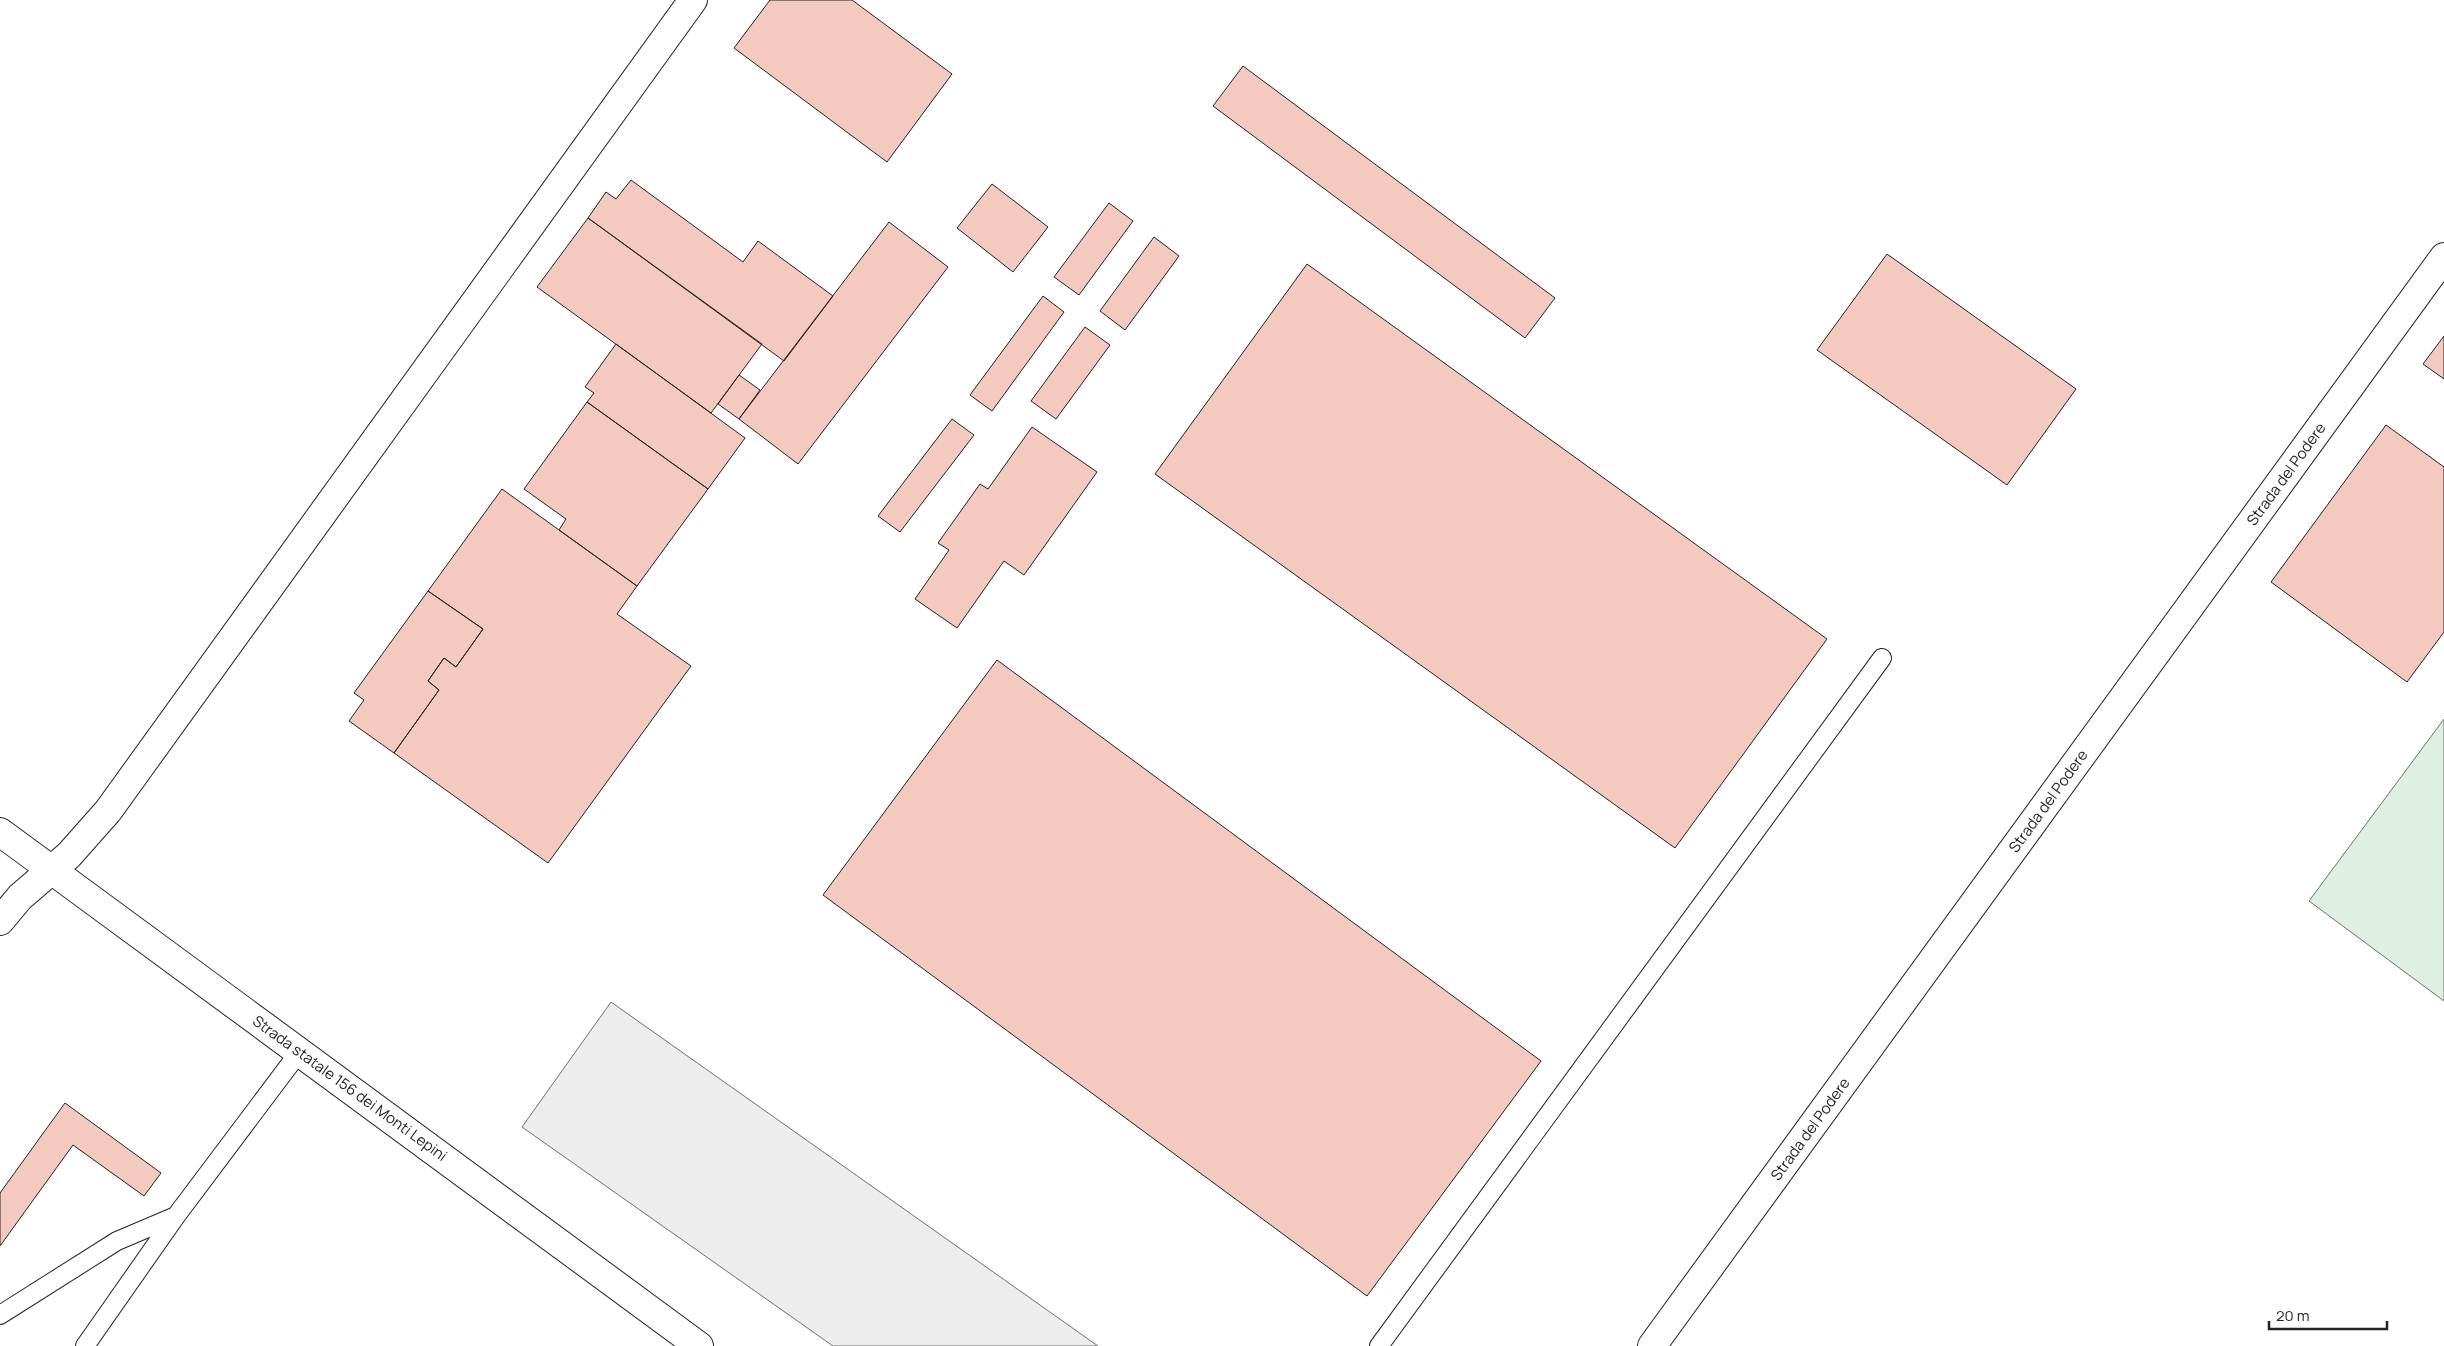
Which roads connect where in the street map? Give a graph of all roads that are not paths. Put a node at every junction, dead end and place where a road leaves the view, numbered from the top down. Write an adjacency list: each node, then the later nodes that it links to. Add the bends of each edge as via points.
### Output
1 (693, 0): 5 (street, via 108,811)
2 (2444, 257): 13 (street, Strada del Podere)
3 (1882, 658): 12 (lane)
4 (0, 832): 5 (street, Strada statale 156 dei Monti Lepini)
5 (54, 870): 6 (street, via 20,897); 7 (street, Strada statale 156 dei Monti Lepini)
6 (0, 921)
7 (300, 1051): 8 (lane); 11 (street, Strada statale 156 dei Monti Lepini)
8 (176, 1216): 9 (lane, via 117,1241); 10 (lane)
9 (0, 1315)
10 (86, 1346)
11 (699, 1346)
12 (1379, 1346)
13 (1652, 1346)

